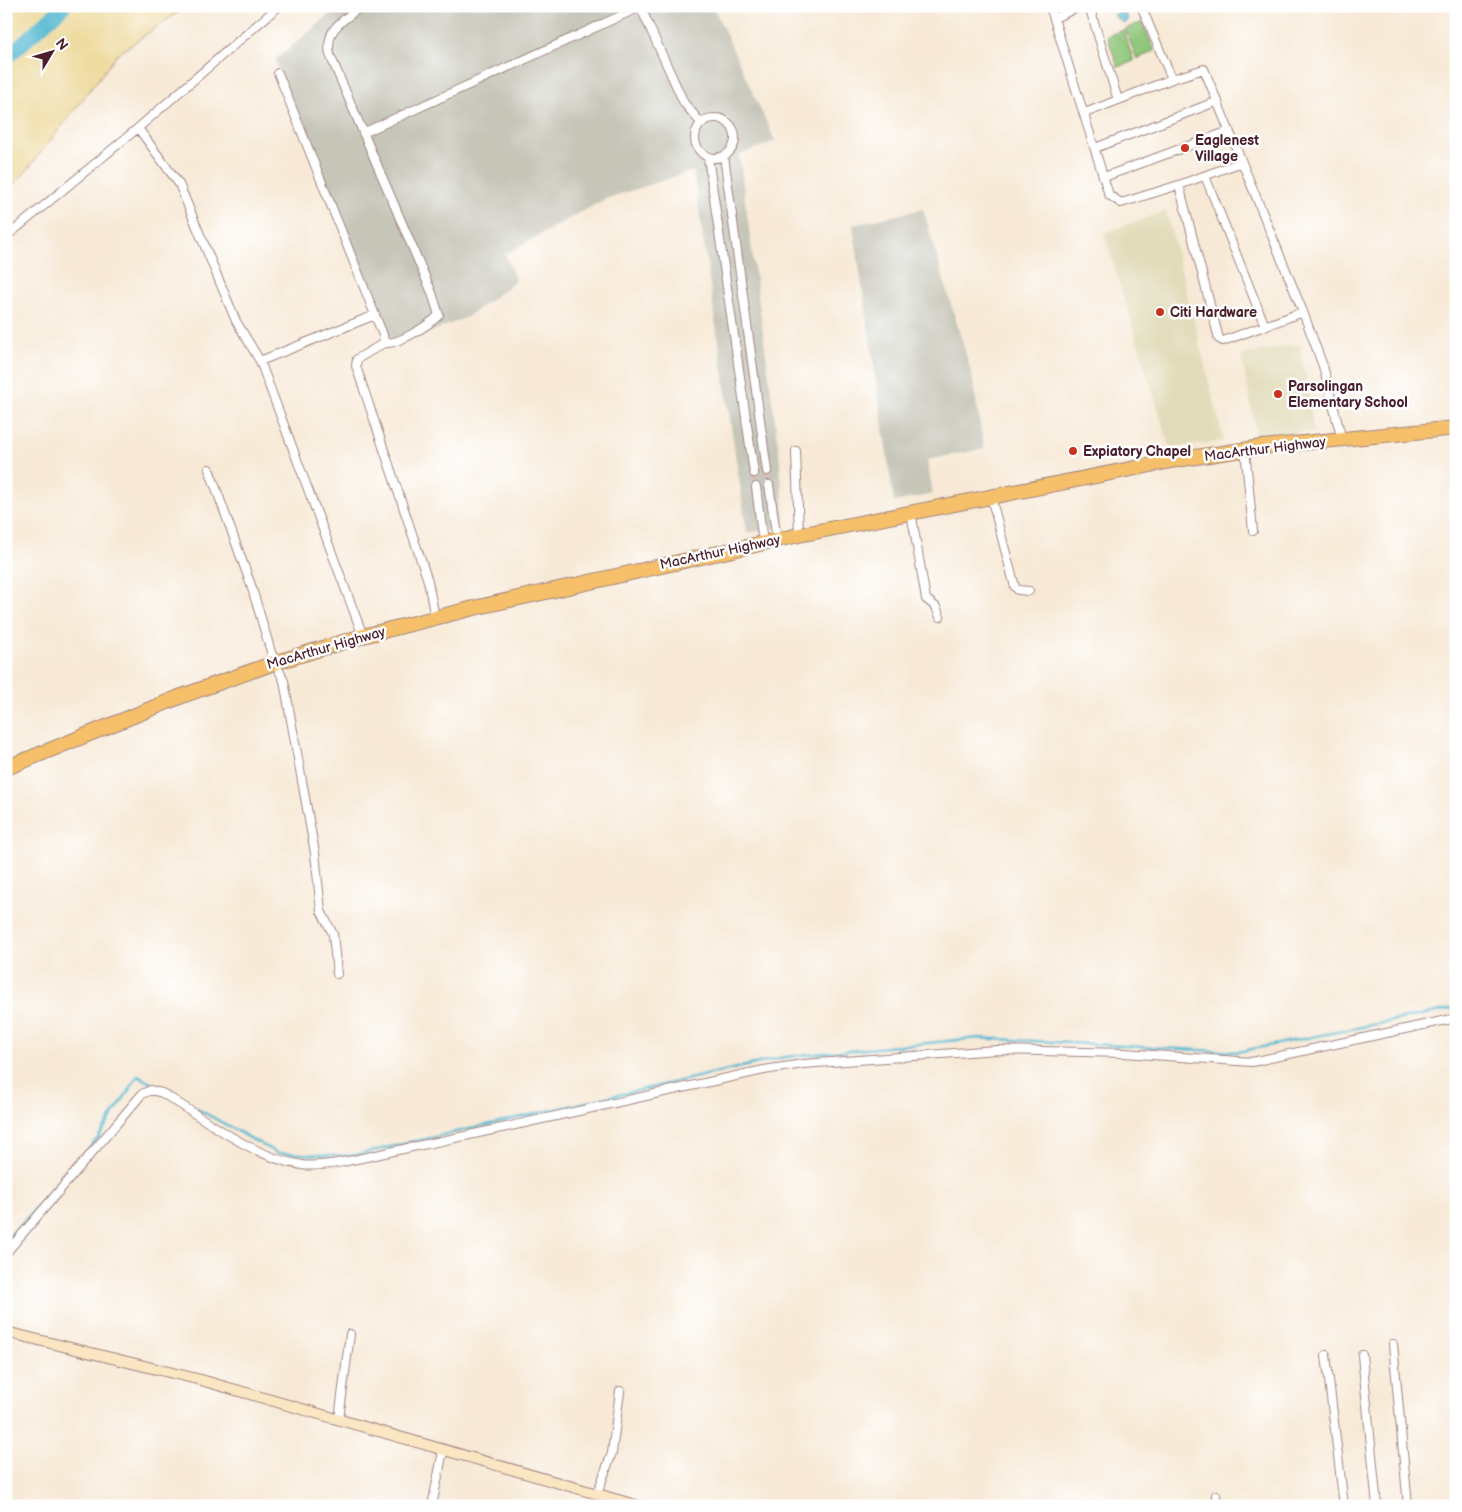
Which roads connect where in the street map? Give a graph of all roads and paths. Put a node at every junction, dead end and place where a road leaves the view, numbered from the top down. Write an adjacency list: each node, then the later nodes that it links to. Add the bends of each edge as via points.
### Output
1 (279, 6): 15 (street)
2 (361, 6): 17 (street, via 334,28 327,41)
3 (1050, 6): 8 (street)
4 (1080, 6): 8 (street)
5 (1089, 6): 11 (street)
6 (1141, 6): 10 (street)
7 (640, 7): 14 (street, via 684,103); 17 (street)
8 (1055, 18): 13 (street)
9 (278, 73): 29 (street)
10 (1172, 79): 11 (street); 12 (street, via 1204,69)
11 (1118, 100): 13 (street)
12 (1218, 101): 16 (street); 18 (street)
13 (1085, 113): 18 (street)
14 (701, 123): 19 (street, via 719,118 729,123 735,132 735,144); 20 (street, via 695,142)
15 (138, 128): 25 (street); 34 (street, via 179,184 236,321)
16 (1229, 131): 21 (street); 23 (street)
17 (363, 133): 33 (street, via 439,314 415,332 391,344)
18 (1095, 148): 23 (street)
19 (724, 156): 20 (street); 26 (street)
20 (708, 157): 27 (street)
21 (1242, 162): 22 (street); 28 (street)
22 (1204, 176): 24 (street); 32 (street)
23 (1104, 178): 24 (street, via 1109,195 1121,203)
24 (1179, 185): 32 (street, via 1216,335 1223,341)
25 (6, 237)
26 (736, 241): 27 (street); 30 (street)
27 (720, 243): 31 (street)
28 (1303, 312): 32 (street); 38 (street, via 1323,366)
29 (375, 314): 33 (street); 34 (street)
30 (746, 315): 31 (street); 35 (street)
31 (731, 318): 36 (street)
32 (1265, 326)
33 (384, 343): 53 (street, via 357,359 356,366 428,581)
34 (260, 361): 54 (street)
35 (756, 388): 36 (street); 42 (street)
36 (742, 392): 43 (street)
37 (1456, 428): 38 (highway, MacArthur Highway)
38 (1342, 440): 39 (highway, MacArthur Highway)
39 (1245, 449): 46 (highway, MacArthur Highway); 48 (street)
40 (796, 451): 49 (street)
41 (209, 469): 55 (street)
42 (767, 471)
43 (754, 473)
44 (769, 485): 50 (street)
45 (756, 487): 50 (street)
46 (991, 497): 47 (highway, MacArthur Highway); 51 (street, via 1015,587)
47 (910, 512): 49 (highway, MacArthur Highway); 52 (street, via 926,599 936,607)
48 (1253, 531)
49 (799, 535): 50 (highway, MacArthur Highway)
50 (770, 541): 53 (highway, MacArthur Highway)
51 (1030, 591)
52 (940, 617)
53 (435, 618): 54 (highway, MacArthur Highway)
54 (363, 636): 55 (highway, MacArthur Highway)
55 (277, 662): 56 (highway, MacArthur Highway, via 182,696); 57 (street, via 284,681 304,789 321,911 333,934)
56 (6, 768)
57 (337, 974)
58 (1456, 1018): 59 (street, via 1252,1062 1124,1052 1028,1050 803,1064 310,1166 268,1155 198,1117 162,1093 151,1090 142,1094)
59 (6, 1253)
60 (6, 1332): 66 (street)
61 (350, 1334): 66 (street)
62 (1393, 1344): 75 (street)
63 (1326, 1355): 73 (street)
64 (1362, 1355): 74 (street)
65 (620, 1391): 68 (street, via 612,1452)
66 (339, 1418): 67 (street)
67 (443, 1450): 68 (street); 70 (street)
68 (597, 1494): 71 (street)
69 (1216, 1495): 72 (street)
70 (432, 1506)
71 (639, 1506)
72 (1217, 1506)
73 (1344, 1506)
74 (1377, 1506)
75 (1408, 1506)

